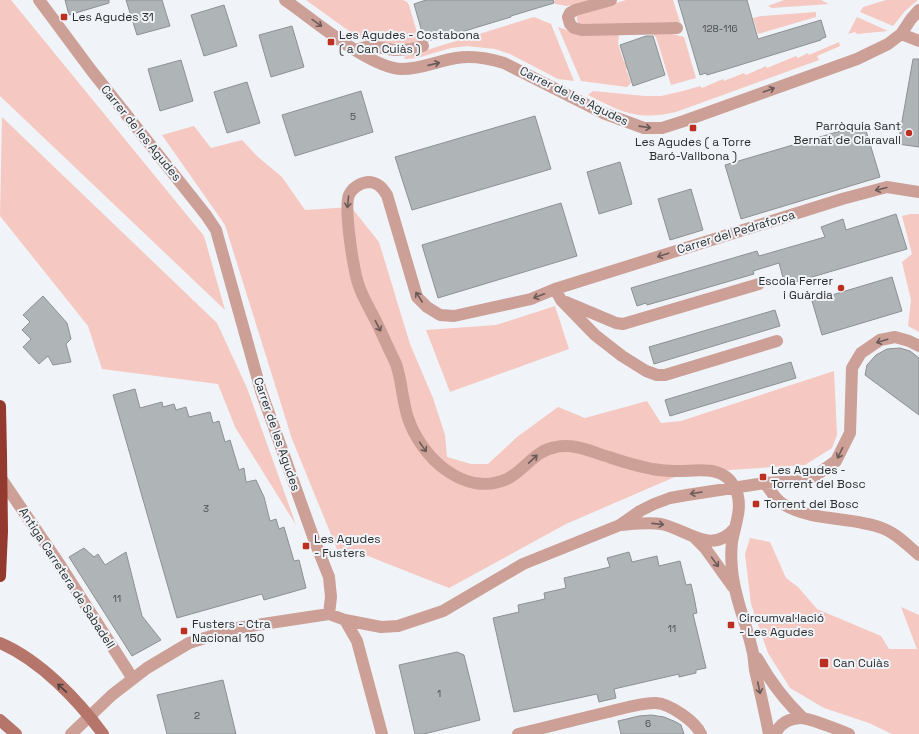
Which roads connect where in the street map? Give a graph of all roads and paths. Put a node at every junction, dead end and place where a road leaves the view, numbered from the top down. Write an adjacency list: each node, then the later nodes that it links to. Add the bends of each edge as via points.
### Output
1 (39, 0): 25 (street, Carrer de les Agudes, via 216,230 261,392 329,577)
2 (285, 0): 9 (street, Carrer de les Agudes, one-way to 9)
3 (611, 0): 5 (street, via 574,10 568,16 570,24 582,30)
4 (919, 10): 6 (street)
5 (676, 28)
6 (901, 34): 7 (street); 9 (street, Carrer de les Agudes, one-way to 6, via 383,64 401,69 467,56 489,58 504,62 603,113 644,128 662,128 857,59 888,44)
7 (919, 41)
8 (423, 46): 9 (street, via 395,50 368,46)
9 (355, 50)
10 (919, 192): 12 (street, Carrer del Pedraforca, one-way to 12, via 887,187 842,199)
11 (759, 284): 12 (street, via 623,324)
12 (558, 295): 13 (street, via 596,335 622,356 646,371 658,375); 18 (street, Carrer del Pedraforca, one-way to 18, via 454,316 440,315 417,297 387,195 380,185 363,183 348,196 349,226 355,272 360,289 396,364 412,428 424,449 448,472 478,484 499,482 516,474 545,450 563,445 652,469 714,471 730,480)
13 (777, 341)
14 (919, 346): 17 (street, one-way to 17, via 895,337 880,340 861,353 852,368 850,433 836,461 815,476 800,481)
15 (0, 406): 23 (highway, bridge)
16 (0, 477): 29 (street, Antiga Carretera de Sabadell)
17 (765, 483): 18 (street); 22 (street, via 782,504 808,514 882,528)
18 (735, 488): 19 (street, one-way to 19, via 670,498 640,511); 20 (street, via 740,504)
19 (620, 526): 21 (street, one-way to 21, via 660,524); 26 (street, via 523,564 443,611 398,626 381,627)
20 (735, 528): 21 (street, via 719,541); 24 (street, via 731,554)
21 (694, 537): 24 (street, one-way to 24)
22 (919, 555)
23 (0, 576)
24 (734, 588): 28 (street)
25 (329, 614): 26 (street); 29 (street, via 237,628 189,643)
26 (344, 620): 36 (street, via 357,641)
27 (0, 643): 30 (main road, one-way to 27, via 42,670 12,648)
28 (752, 650): 31 (street, via 770,681); 39 (street, one-way to 39)
29 (133, 679): 30 (street)
30 (90, 716): 34 (street); 35 (main road)
31 (802, 717): 40 (street, via 785,722); 41 (street)
32 (0, 720): 33 (main road)
33 (16, 734)
34 (71, 734)
35 (103, 734)
36 (382, 734)
37 (518, 734): 38 (street, via 633,706 656,703 689,719)
38 (701, 734)
39 (770, 734)
40 (775, 734)
41 (849, 734)

